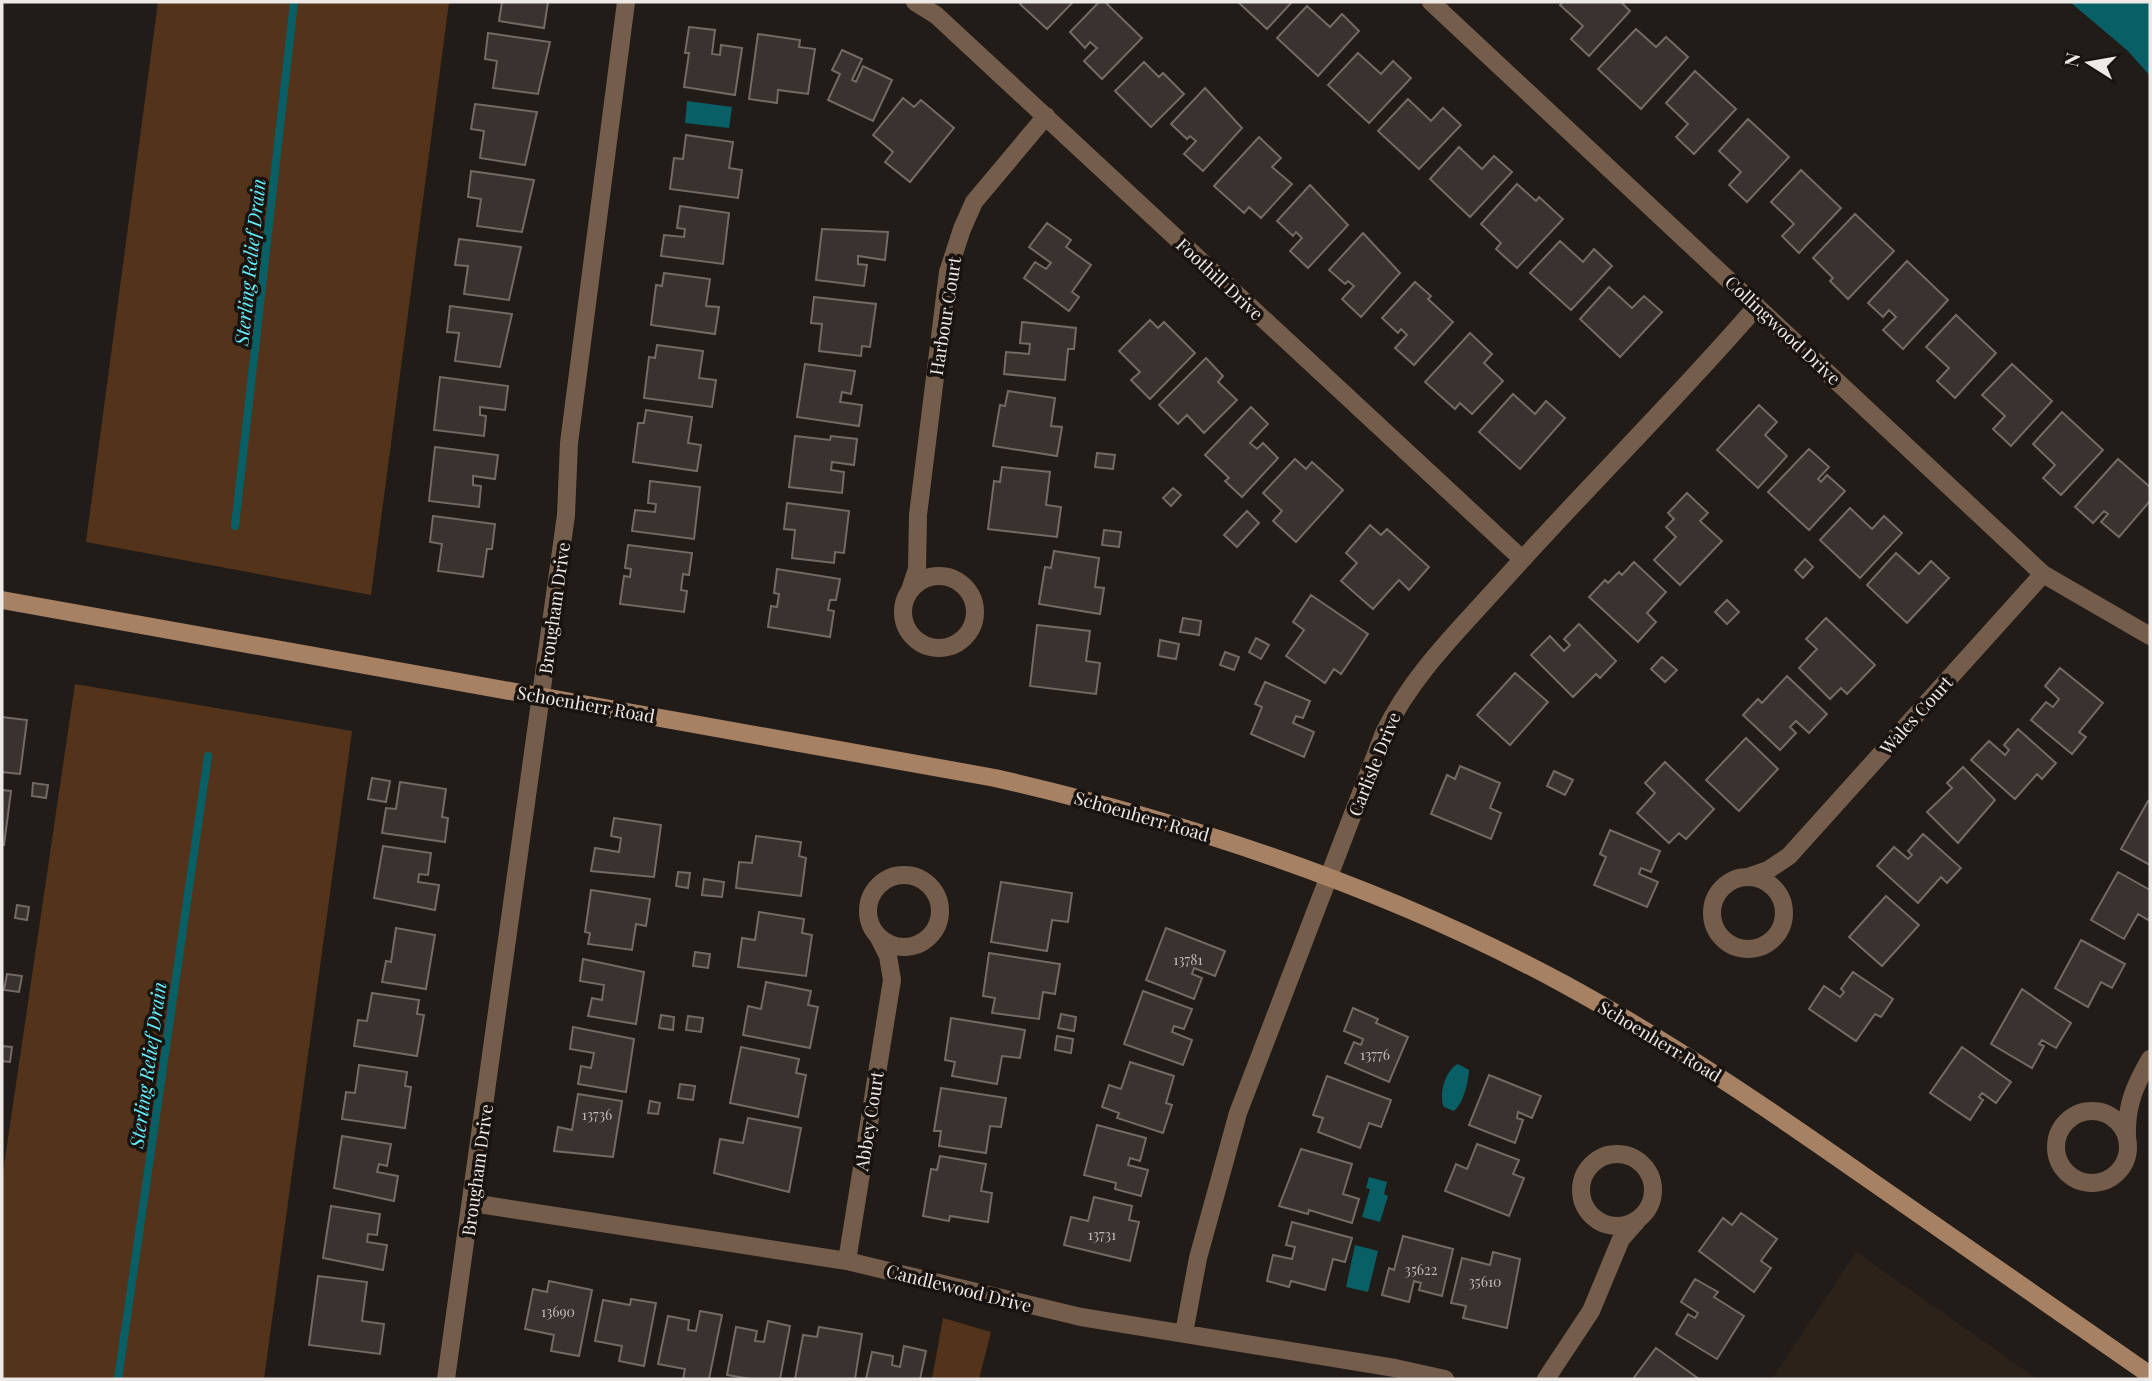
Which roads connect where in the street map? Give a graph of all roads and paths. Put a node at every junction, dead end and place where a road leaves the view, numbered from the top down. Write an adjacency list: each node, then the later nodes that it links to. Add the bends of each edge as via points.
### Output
1 (626, 2): 13 (street, Brougham Drive, via 569,443 566,515)
2 (915, 2): 4 (street, Foothill Drive, via 936,15)
3 (1431, 2): 5 (street, Collingwood Drive)
4 (1046, 117): 6 (street, Harbour Court, via 974,202 948,272 918,515); 7 (street, Foothill Drive)
5 (1757, 306): 7 (street, Carlisle Drive); 8 (street, Collingwood Drive)
6 (919, 545): 9 (street, Harbour Court); 10 (street, Harbour Court)
7 (1522, 559): 16 (street, Carlisle Drive, via 1413,680 1399,703)
8 (2043, 574): 12 (street, Collingwood Drive); 14 (street, Wales Court)
9 (951, 578): 10 (street, via 929,577); 10 (street, Harbour Court, via 970,593 975,605 971,629 953,645 928,646 909,633 903,611)
10 (910, 590)
11 (2, 600): 13 (main road, Schoenherr Road)
12 (2150, 636)
13 (542, 696): 16 (main road, Schoenherr Road, via 1009,781 1156,818); 25 (street, Brougham Drive)
14 (1789, 856): 15 (street, Wales Court); 17 (street, Wales Court, via 1782,879)
15 (1748, 877): 17 (street, via 1770,884); 17 (street, Wales Court, via 1726,884 1713,903 1714,926 1730,945 1754,949 1766,945 1782,926)
16 (1329, 878): 30 (street, Carlisle Drive, via 1238,1113 1201,1246); 31 (main road, Schoenherr Road, via 1483,943 1649,1032 1740,1089)
17 (1783, 902)
18 (878, 936): 19 (street, via 898,947); 19 (street, Abbey Court, via 871,926 869,901 883,881 907,874 929,885 940,905 936,927); 20 (street, Abbey Court)
19 (920, 943): 20 (street, Abbey Court)
20 (892, 980): 29 (street, Abbey Court)
21 (2150, 1059): 22 (street)
22 (2133, 1090): 23 (street); 24 (street, via 2126,1114)
23 (2092, 1111): 24 (street, via 2113,1118); 24 (street, via 2070,1119 2057,1138 2058,1160 2074,1179 2098,1183 2119,1171 2129,1149)
24 (2127, 1136)
25 (472, 1203): 29 (street, Candlewood Drive); 32 (street, Brougham Drive)
26 (1637, 1221): 27 (street, via 1625,1226); 27 (street, via 1652,1201 1651,1176 1635,1157 1611,1154 1591,1165 1581,1186 1586,1208); 28 (street)
27 (1603, 1223): 28 (street)
28 (1611, 1260): 34 (street, via 1591,1311)
29 (847, 1261): 30 (street, Candlewood Drive, via 1081,1317)
30 (1184, 1333): 33 (street, Candlewood Drive)
31 (2150, 1375)
32 (446, 1379)
33 (1445, 1379)
34 (1546, 1379)

